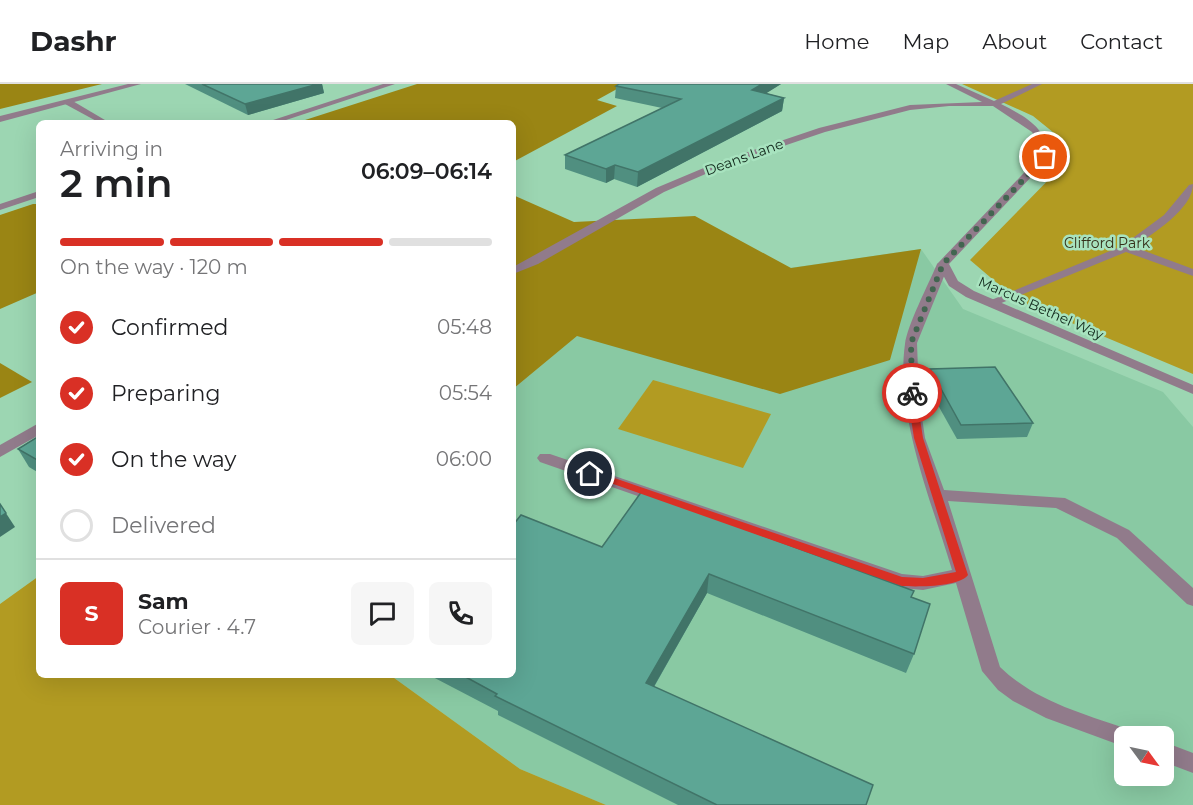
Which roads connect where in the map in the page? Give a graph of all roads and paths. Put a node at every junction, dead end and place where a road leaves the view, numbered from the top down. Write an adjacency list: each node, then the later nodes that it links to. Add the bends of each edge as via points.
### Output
1 (137, 84): 5 (street)
2 (391, 84): 9 (street)
3 (951, 84): 6 (street)
4 (1038, 84): 6 (street)
5 (68, 102): 7 (street); 8 (street)
6 (994, 104): 14 (street, via 1029,125 1043,140 1045,157); 15 (street, Deans Lane, via 910,108 822,130 731,160 660,190)
7 (0, 119)
8 (101, 120)
9 (277, 120)
10 (1193, 187): 13 (street, via 1168,217)
11 (36, 195): 12 (street)
12 (0, 207)
13 (1126, 248): 16 (street); 17 (street)
14 (943, 264): 17 (street, Marcus Bethel Way, via 953,283); 22 (street, via 911,343 918,438)
15 (516, 270)
16 (1193, 273)
17 (990, 303): 18 (street, Marcus Bethel Way)
18 (1193, 390)
19 (36, 430): 20 (street)
20 (0, 452)
21 (545, 458): 23 (street, via 902,581 923,583)
22 (939, 495): 23 (street); 24 (street, via 1059,502 1123,534)
23 (963, 575): 25 (street, via 992,671 1005,687 1024,699)
24 (1193, 599)
25 (1114, 734)
26 (1174, 756): 27 (street)
27 (1193, 763)

